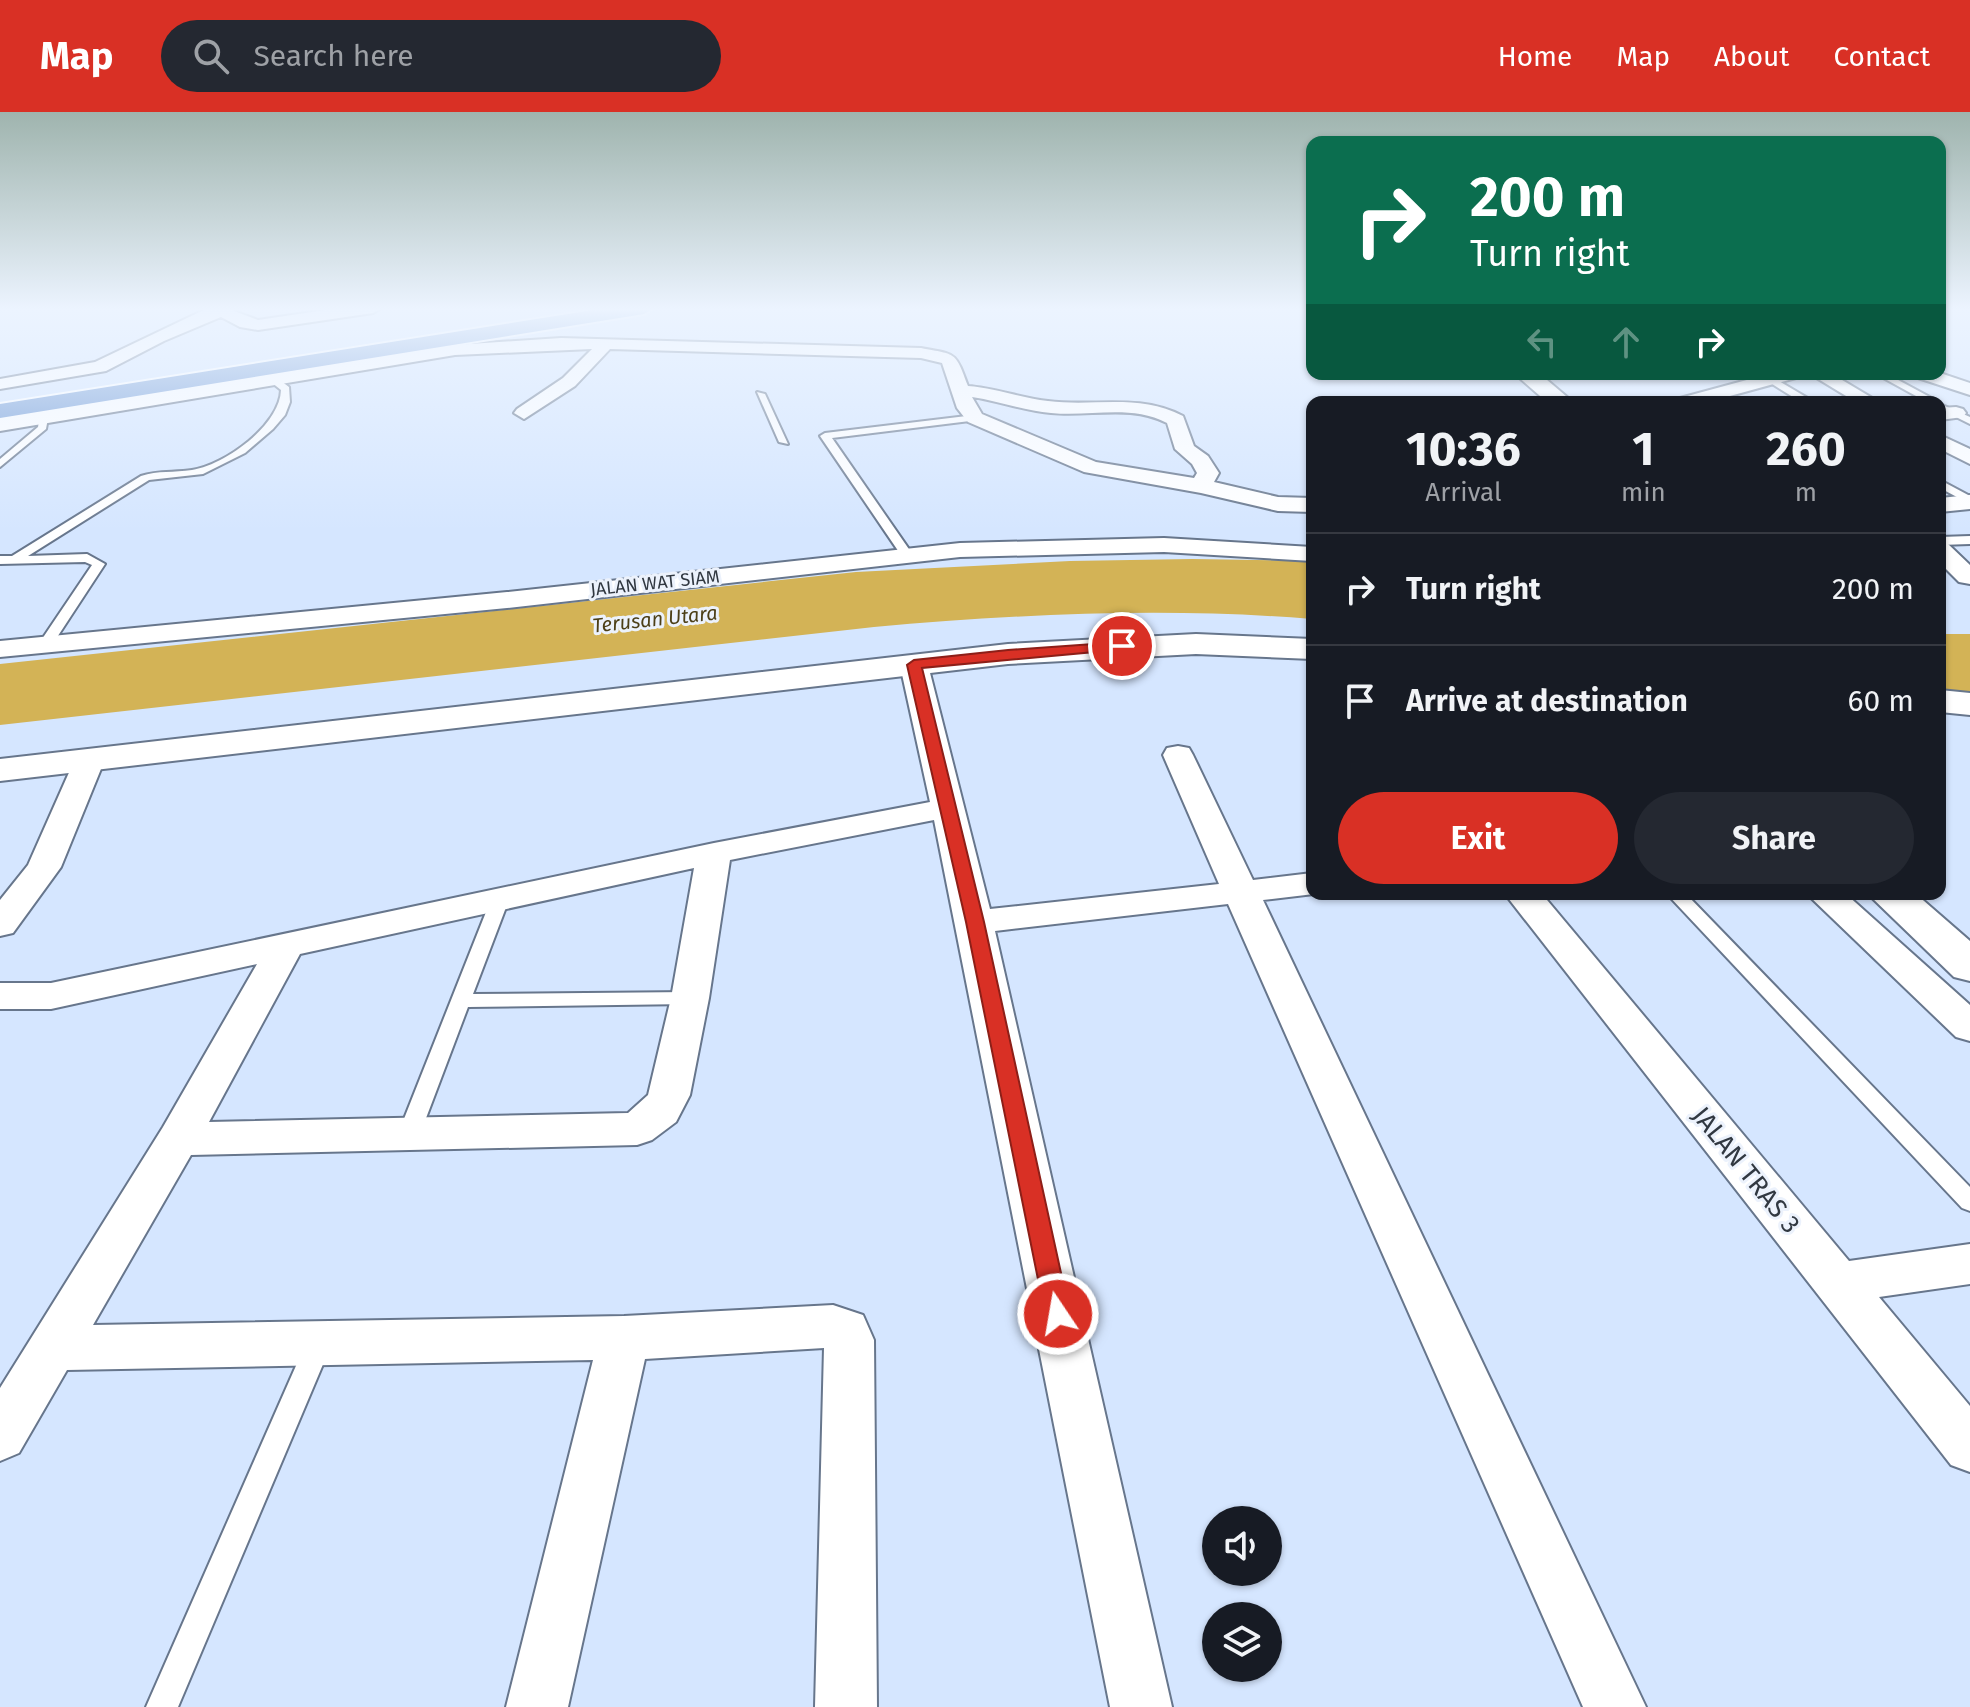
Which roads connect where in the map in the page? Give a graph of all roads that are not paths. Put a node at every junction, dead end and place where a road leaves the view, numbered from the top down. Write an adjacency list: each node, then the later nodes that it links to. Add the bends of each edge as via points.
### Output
1 (88, 382): 15 (highway)
2 (179, 382): 20 (highway)
3 (259, 382): 22 (street)
4 (277, 382): 39 (lane, via 286,389 286,408 243,449 197,472 141,480)
5 (568, 382): 21 (street)
6 (958, 382): 13 (street)
7 (1537, 382): 16 (street)
8 (1768, 382): 17 (street)
9 (1834, 382): 18 (street)
10 (1896, 382): 19 (lane)
11 (1950, 382): 12 (street)
12 (1970, 389)
13 (961, 391): 23 (street); 29 (street, via 995,393 1046,407 1116,406 1163,413 1176,420 1185,449 1208,473)
14 (760, 394): 25 (lane)
15 (0, 396)
16 (1554, 396)
17 (1737, 396)
18 (1859, 396)
19 (1922, 396)
20 (0, 411)
21 (524, 413)
22 (43, 418): 24 (street); 28 (lane, via 38,433)
23 (975, 418): 29 (street, via 1083,466); 37 (lane, via 825,436)
24 (0, 425)
25 (784, 442)
26 (1946, 444): 27 (street)
27 (1970, 458)
28 (0, 464)
29 (1201, 486): 33 (street, via 1278,504)
30 (1946, 487): 31 (lane)
31 (1970, 502): 32 (street)
32 (1946, 504)
33 (1306, 505)
34 (1970, 540): 35 (lane)
35 (1946, 541)
36 (1306, 554): 37 (street, JALAN WAT SIAM, via 1124,545)
37 (907, 555): 43 (street, JALAN WAT SIAM)
38 (1946, 555): 42 (street)
39 (16, 559): 40 (lane); 43 (lane, via 87,558 99,564)
40 (0, 560)
41 (1946, 576): 42 (street)
42 (1969, 578)
43 (45, 645): 44 (street, JALAN WAT SIAM)
44 (0, 649)
45 (1306, 649): 46 (street, via 1122,646)
46 (914, 665): 52 (street); 54 (street)
47 (1946, 702): 48 (street)
48 (1970, 704)
49 (1946, 712): 50 (street)
50 (1970, 712)
51 (1178, 755): 57 (street)
52 (90, 759): 53 (street); 64 (street, via 44,867)
53 (0, 770)
54 (948, 808): 55 (street); 63 (street)
55 (714, 853): 62 (street); 68 (street)
56 (1306, 885): 57 (street)
57 (1239, 892): 63 (street); 85 (street)
58 (1528, 900): 75 (street, JALAN TRAS 3)
59 (1682, 900): 73 (lane)
60 (1832, 900): 70 (street)
61 (1897, 900): 66 (street)
62 (499, 902): 65 (street); 69 (lane)
63 (975, 922): 84 (street)
64 (0, 925)
65 (285, 948): 67 (street, via 51,996); 72 (street)
66 (1970, 966)
67 (0, 996)
68 (690, 998): 69 (lane); 71 (street, via 669,1095 661,1111 637,1129)
69 (462, 1001): 71 (lane)
70 (1970, 1027)
71 (409, 1134): 72 (street)
72 (178, 1139): 78 (street)
73 (1970, 1202)
74 (1970, 1264): 75 (street)
75 (1838, 1283): 80 (street, JALAN TRAS 3)
76 (624, 1338): 77 (street); 82 (street); 83 (street, via 833,1326 845,1330)
77 (319, 1343): 78 (street); 81 (lane)
78 (51, 1348): 79 (street)
79 (0, 1436)
80 (1970, 1447)
81 (162, 1707)
82 (537, 1707)
83 (846, 1707)
84 (1141, 1707)
85 (1615, 1707)

